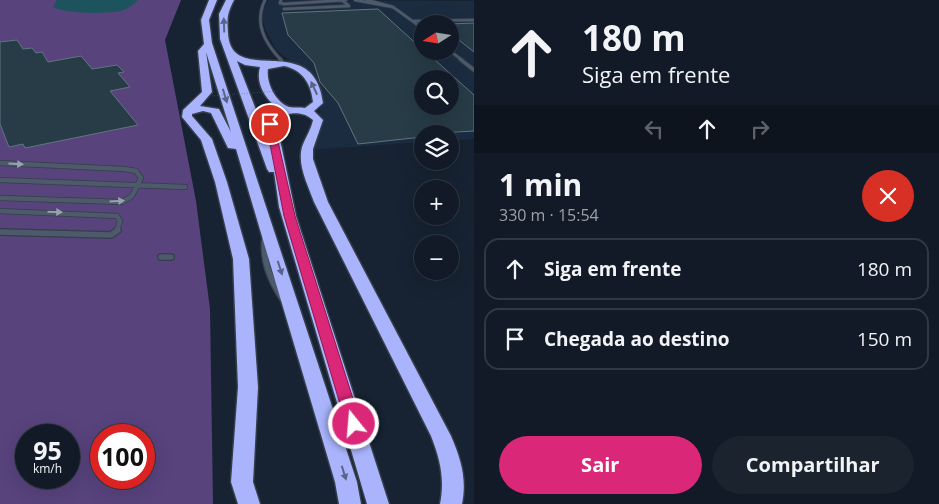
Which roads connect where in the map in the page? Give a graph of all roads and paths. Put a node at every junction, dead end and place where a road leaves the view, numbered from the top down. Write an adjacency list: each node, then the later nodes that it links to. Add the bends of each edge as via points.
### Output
1 (213, 0): 16 (highway, via 205,20)
2 (230, 0): 17 (highway, one-way to 2, via 223,14)
3 (265, 0): 19 (lane, via 260,9 260,28 264,39)
4 (306, 0): 10 (lane)
5 (324, 0): 6 (lane)
6 (338, 0)
7 (344, 0): 10 (lane, via 284,4); 12 (lane, via 349,6)
8 (355, 0): 11 (lane)
9 (367, 0): 11 (lane)
10 (281, 1)
11 (393, 7): 15 (lane)
12 (284, 9)
13 (459, 20): 14 (lane)
14 (474, 20)
15 (414, 21)
16 (208, 43): 25 (highway, via 202,50 207,92); 28 (highway, one-way to 28)
17 (228, 52): 20 (highway, via 245,62); 34 (highway)
18 (459, 58): 21 (lane)
19 (283, 63): 20 (highway); 26 (highway, one-way to 19, via 318,103 315,88 296,64)
20 (269, 65): 24 (highway, via 262,71 264,82 274,101)
21 (474, 70)
22 (278, 91): 23 (path, bridge)
23 (212, 96)
24 (289, 111): 26 (highway); 34 (highway, via 274,115 270,124)
25 (187, 112): 28 (highway, via 203,108 215,111); 39 (highway, via 206,140 221,182 241,259 248,387 242,482)
26 (307, 112): 38 (highway, via 318,120 318,128 306,152 321,202 441,436 453,466)
27 (0, 163): 30 (lane, one-way to 30, via 136,171 141,178)
28 (248, 171): 40 (highway, one-way to 40, via 295,315)
29 (0, 180): 30 (lane)
30 (138, 185): 31 (lane); 32 (lane, one-way to 30, via 122,202 135,193)
31 (185, 187)
32 (0, 198)
33 (0, 211): 35 (lane, one-way to 35, via 104,214 117,216 120,221 117,232 110,235)
34 (290, 216): 41 (highway)
35 (0, 232)
36 (161, 257): 37 (lane)
37 (171, 258)
38 (453, 497)
39 (249, 504)
40 (350, 504)
41 (378, 504)

